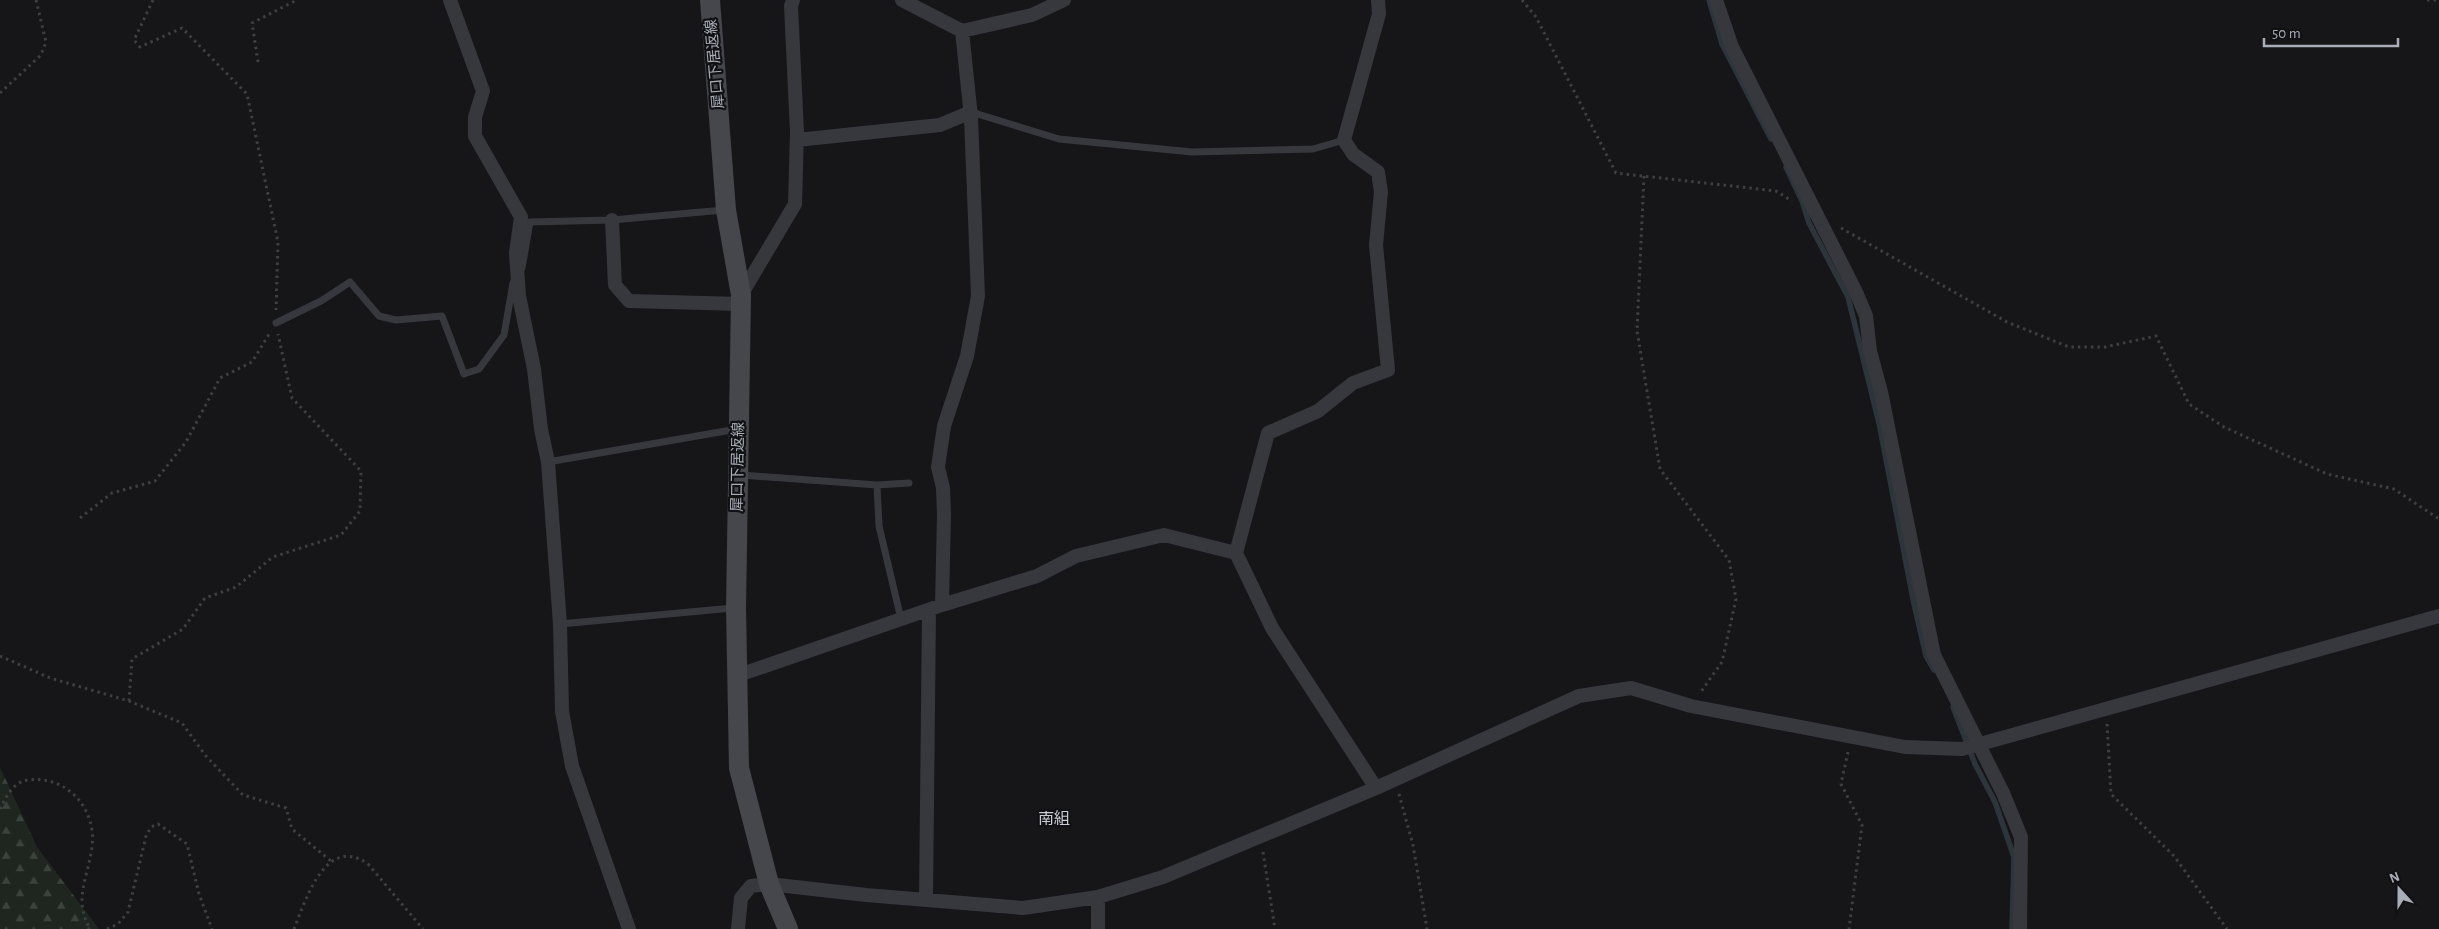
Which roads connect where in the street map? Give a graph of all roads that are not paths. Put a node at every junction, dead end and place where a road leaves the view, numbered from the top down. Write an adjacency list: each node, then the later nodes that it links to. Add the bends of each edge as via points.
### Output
1 (450, 0): 14 (street, via 483,91 475,117 475,136 520,217)
2 (710, 0): 12 (main road, 犀口下居返線)
3 (792, 0): 10 (street)
4 (902, 0): 8 (street)
5 (1064, 0): 8 (street, via 1032,15)
6 (1378, 0): 11 (street, via 1379,14)
7 (1716, 0): 30 (street, via 1732,47 1819,216 1866,316 1870,351 1934,655)
8 (962, 31): 9 (street)
9 (971, 112): 10 (street, via 940,125); 11 (lane, via 1059,139 1192,152 1313,149); 25 (street, via 978,296 967,356 944,426 938,467 944,514)
10 (797, 140): 16 (street, via 795,204)
11 (1344, 140): 23 (street, via 1353,154 1378,172 1381,192 1376,245 1388,370 1353,383 1318,411 1268,433)
12 (726, 210): 13 (lane); 16 (main road, 犀口下居返線)
13 (612, 220): 15 (lane, via 530,222); 16 (street, via 615,284 629,301)
14 (517, 263): 15 (street); 17 (lane, via 504,335 479,369 464,374 442,316 396,320 379,316 350,282 321,301)
15 (518, 286): 19 (street)
16 (741, 299): 18 (main road, 犀口下居返線)
17 (276, 323)
18 (738, 429): 19 (lane); 20 (main road, 犀口下居返線)
19 (548, 462): 28 (street)
20 (737, 475): 22 (lane); 24 (main road, 犀口下居返線)
21 (909, 483): 22 (lane)
22 (877, 485): 27 (lane, via 879,526)
23 (1236, 553): 25 (street, via 1164,535 1076,556 1037,576); 31 (street, via 1272,628)
24 (736, 608): 28 (lane); 29 (main road, 犀口下居返線)
25 (935, 608): 27 (street); 34 (street)
26 (2439, 616): 30 (street)
27 (901, 620): 29 (street)
28 (560, 624): 35 (street, via 562,711 572,766)
29 (736, 676): 32 (main road, 犀口下居返線, via 739,768)
30 (1978, 744): 31 (street, via 1962,749 1905,747 1691,706 1631,688 1579,696); 39 (street, via 2021,837)
31 (1376, 788): 33 (street, via 1163,877)
32 (769, 884): 34 (street); 36 (street, via 751,886 741,898); 37 (main road, 犀口下居返線)
33 (1098, 897): 34 (street, via 1023,908); 38 (street)
34 (926, 900)
35 (629, 929)
36 (738, 929)
37 (788, 929)
38 (1098, 929)
39 (2020, 929)

